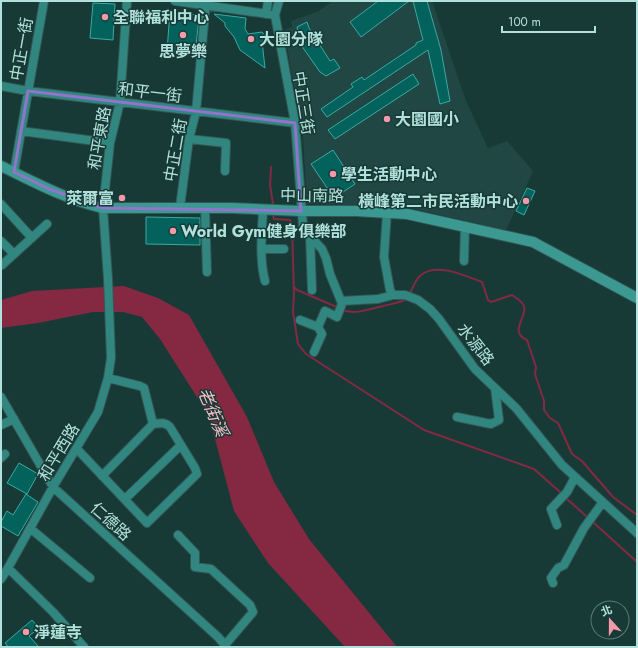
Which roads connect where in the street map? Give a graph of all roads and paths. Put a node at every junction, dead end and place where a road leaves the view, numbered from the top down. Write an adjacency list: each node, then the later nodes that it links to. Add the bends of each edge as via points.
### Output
1 (44, 1): 10 (street, 中正一街)
2 (127, 1): 11 (street, 和平東路)
3 (175, 1): 6 (street)
4 (268, 1): 7 (street)
5 (279, 1): 8 (street, 中正三街)
6 (206, 3): 7 (street); 12 (street, 中正二街)
7 (266, 14): 8 (street)
8 (275, 15): 13 (street, 中正三街)
9 (1, 86): 10 (street, 和平一街)
10 (28, 91): 11 (street, 和平一街); 14 (street, 中正一街)
11 (120, 102): 12 (street, 和平一街); 16 (street, 和平東路)
12 (196, 112): 13 (street, 和平一街); 15 (street, 中正二街)
13 (295, 123): 25 (street, 中正三街)
14 (21, 131): 16 (street); 19 (street, 中正一街)
15 (189, 139): 18 (street, via 226,143); 21 (street, 中正二街)
16 (110, 143): 22 (street, 和平東路)
17 (1, 166): 19 (main road, 中山南路)
18 (225, 171)
19 (14, 172): 22 (main road, 中山南路, via 62,195)
20 (1, 204): 30 (street)
21 (180, 207): 22 (main road, 中山南路); 23 (main road, 中山南路)
22 (103, 208): 46 (street, 和平西路, via 110,330)
23 (205, 208): 24 (main road, 中山南路); 37 (street)
24 (263, 209): 25 (main road, 中山南路); 32 (street)
25 (301, 211): 26 (main road, 中山南路); 29 (street, via 303,226)
26 (387, 212): 28 (main road, 中山南路); 40 (street, via 384,257)
27 (47, 224): 30 (street)
28 (465, 226): 35 (street); 41 (main road, 中山南路, via 533,242)
29 (310, 236): 39 (street); 42 (street, via 322,249)
30 (32, 238): 34 (street)
31 (1, 241): 34 (street)
32 (262, 249): 33 (street); 38 (street)
33 (284, 249)
34 (14, 254): 36 (street)
35 (464, 261)
36 (2, 265)
37 (207, 272)
38 (265, 281)
39 (312, 290)
40 (393, 295): 42 (street, 水源路); 47 (street, 水源路, via 412,297 430,309 475,369)
41 (637, 298)
42 (343, 303): 44 (street, via 337,316 325,312)
43 (300, 320): 44 (street)
44 (320, 330): 45 (street)
45 (314, 352)
46 (108, 378): 52 (street, via 144,388); 54 (street, 和平西路, via 98,412)
47 (495, 388): 49 (street, via 498,420 491,424); 56 (street, 水源路, via 516,408 562,465)
48 (1, 397): 50 (street, 仁德路)
49 (457, 417)
50 (14, 419): 51 (street); 57 (street, 仁德路)
51 (1, 424)
52 (153, 424): 53 (street, via 167,424); 55 (street)
53 (181, 445): 58 (street); 58 (street, via 197,474 147,523)
54 (77, 449): 55 (street); 57 (street, 和平西路)
55 (102, 476): 58 (street)
56 (575, 477): 59 (street, 水源路); 60 (street, via 567,492 551,509)
57 (53, 487): 61 (street, 和平西路); 68 (street, 仁德路, via 218,637)
58 (125, 500)
59 (603, 502): 62 (street, 水源路); 67 (street, via 584,528 564,564 551,578)
60 (557, 525)
61 (31, 529): 64 (street, 和平西路); 66 (street)
62 (637, 532)
63 (178, 535): 68 (street, via 195,553 195,567 211,569 250,605 253,612)
64 (8, 568): 65 (street, 和平西路); 69 (street, via 54,612)
65 (2, 576)
66 (90, 578)
67 (553, 584)
68 (224, 646)
69 (84, 647)

